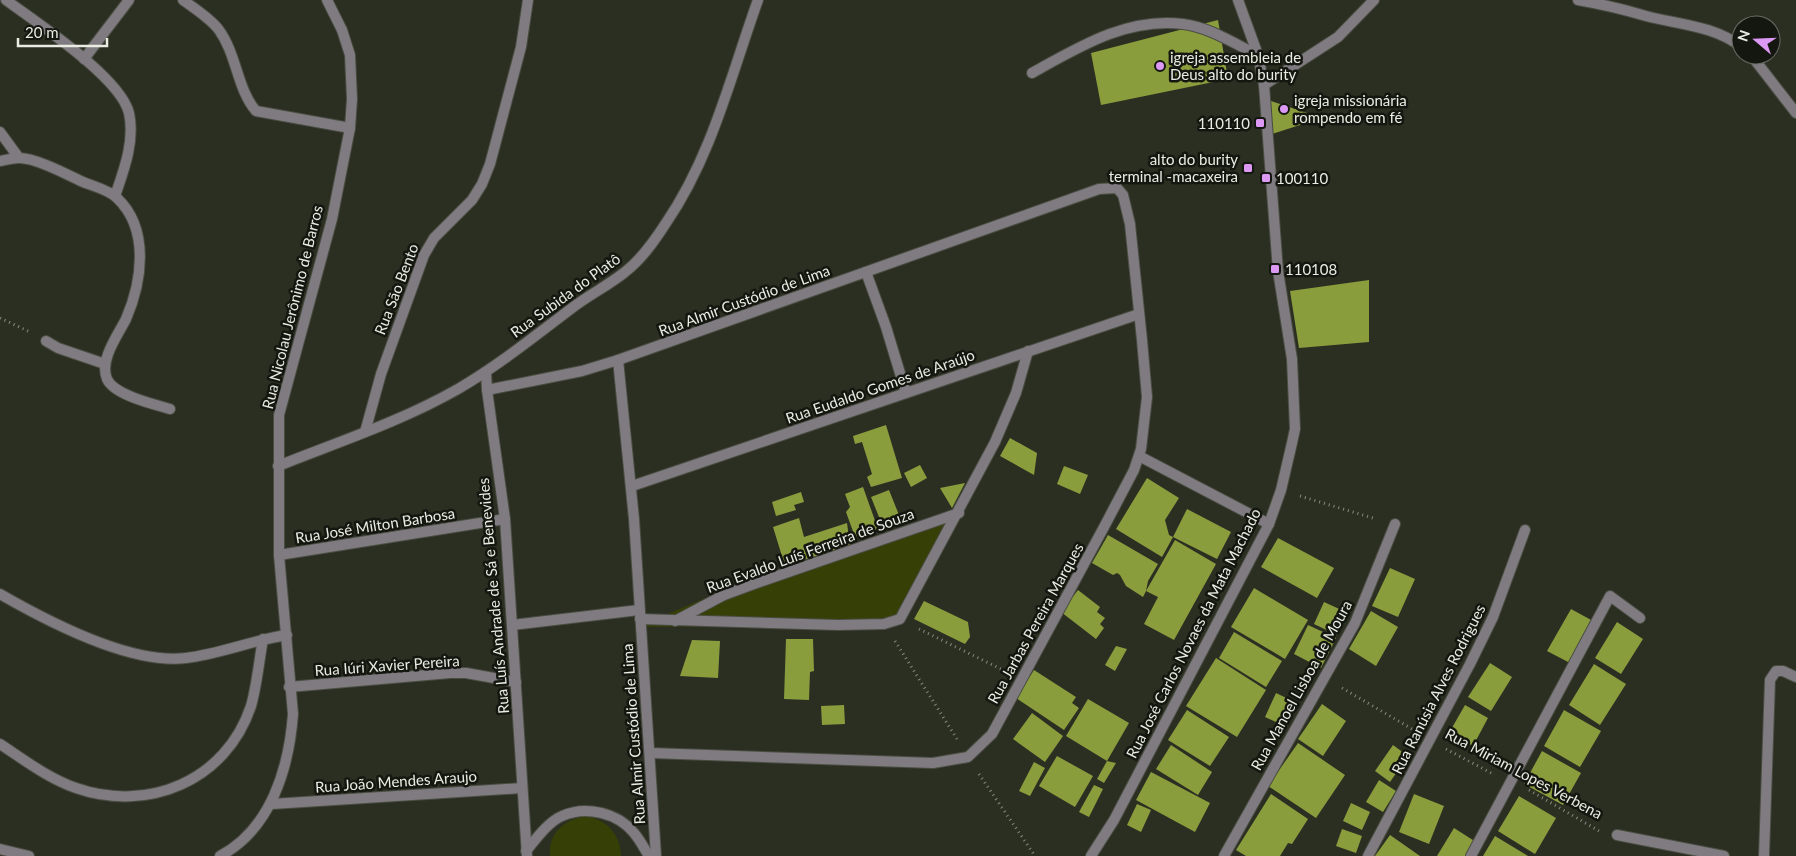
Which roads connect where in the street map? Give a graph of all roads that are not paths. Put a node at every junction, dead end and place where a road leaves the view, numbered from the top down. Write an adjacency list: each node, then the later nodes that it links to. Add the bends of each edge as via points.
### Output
1 (6, 0): 12 (street)
2 (130, 0): 12 (street)
3 (183, 0): 17 (street, via 218,28 235,62 248,102 256,111)
4 (327, 0): 17 (street, Rua Nicolau Jerônimo de Barros, via 350,55 353,79)
5 (528, 0): 33 (street, Rua São Bento, via 521,47 490,164 472,200 434,238 424,256 381,374)
6 (758, 0): 29 (street, Rua Subida do Platô, via 714,128 667,223 626,272)
7 (1238, 0): 11 (street, Rua José Carlos Novaes da Mata Machado)
8 (1374, 0): 15 (street, via 1338,37)
9 (1578, 0): 10 (street, via 1695,27)
10 (1731, 41)
11 (1258, 55): 14 (street, via 1204,30 1184,24 1154,23 1113,32); 15 (street, Rua José Carlos Novaes da Mata Machado)
12 (84, 59): 22 (street, via 112,84 123,97 129,112 130,145)
13 (1759, 65): 16 (street)
14 (1032, 73)
15 (1264, 84): 39 (street, Rua José Carlos Novaes da Mata Machado, via 1278,271 1292,359 1295,430 1281,490)
16 (1796, 113)
17 (350, 128): 35 (street, Rua Nicolau Jerônimo de Barros, via 315,285 283,394)
18 (0, 132): 19 (street)
19 (19, 158): 20 (street); 22 (street)
20 (0, 161)
21 (1117, 188): 23 (street, Rua Almir Custódio de Lima, via 1099,189); 24 (street, Rua Jarbas Pereira Marques, via 1123,194 1130,224)
22 (115, 196): 28 (street, via 129,213 137,232 140,256 133,298)
23 (866, 272): 27 (street, Rua Almir Custódio de Lima); 31 (street)
24 (1139, 314): 26 (street, Rua Eudaldo Gomes de Araújo); 34 (street, Rua Jarbas Pereira Marques, via 1146,397 1145,427)
25 (46, 341): 28 (street)
26 (1028, 351): 31 (street, Rua Eudaldo Gomes de Araújo); 37 (street, via 1010,410)
27 (618, 360): 30 (street, via 582,371); 36 (street, Rua Almir Custódio de Lima)
28 (105, 364): 32 (street, via 110,386)
29 (486, 372): 30 (street, Rua Luís Andrade de Sá e Benevides); 33 (street, Rua Subida do Platô, via 457,390)
30 (487, 390): 38 (street, Rua Luís Andrade de Sá e Benevides)
31 (906, 392): 36 (street, Rua Eudaldo Gomes de Araújo)
32 (170, 409)
33 (365, 432): 35 (street, Rua Subida do Platô)
34 (1139, 456): 39 (street); 54 (street, Rua Jarbas Pereira Marques, via 1104,527 986,741 968,757 933,763)
35 (278, 466): 42 (street, Rua Nicolau Jerônimo de Barros)
36 (632, 486): 44 (street, Rua Almir Custódio de Lima)
37 (959, 513): 46 (street, Rua Evaldo Luís Ferreira de Souza, via 724,595); 46 (street, via 900,619 884,624 838,625)
38 (505, 519): 42 (street, Rua José Milton Barbosa); 47 (street, Rua Luís Andrade de Sá e Benevides)
39 (1269, 524): 64 (street, Rua José Carlos Novaes da Mata Machado, via 1114,820)
40 (1395, 524): 65 (street, Rua Manoel Lisboa de Moura, via 1354,623)
41 (1525, 530): 66 (street, Rua Ranúsia Alves Rodrigues, via 1493,617)
42 (279, 556): 48 (street, Rua Nicolau Jerônimo de Barros)
43 (0, 594): 49 (street, via 77,633 136,653 186,659)
44 (639, 614): 46 (street); 47 (street); 54 (street, Rua Almir Custódio de Lima)
45 (1640, 618): 67 (street, via 1610,596)
46 (674, 622)
47 (512, 625): 51 (street, Rua Luís Andrade de Sá e Benevides)
48 (287, 635): 49 (street); 52 (street, Rua Nicolau Jerônimo de Barros)
49 (263, 639): 53 (street, via 250,706 232,743 220,759 177,788 124,796 76,788)
50 (1796, 677): 69 (street, via 1783,671 1774,673 1770,680)
51 (516, 682): 52 (street, Rua Iúri Xavier Pereira, via 450,673); 55 (street, Rua Luís Andrade de Sá e Benevides)
52 (290, 687): 56 (street, Rua Nicolau Jerônimo de Barros, via 291,740)
53 (0, 744)
54 (651, 753): 63 (street, Rua Almir Custódio de Lima)
55 (522, 788): 56 (street, Rua João Mendes Araujo); 59 (street, Rua Luís Andrade de Sá e Benevides)
56 (272, 804): 61 (street, via 237,847)
57 (1617, 835): 68 (street)
58 (0, 849): 60 (street)
59 (526, 853): 62 (street, via 544,830 561,816 585,811 623,822)
60 (29, 856)
61 (220, 856)
62 (649, 856)
63 (656, 856)
64 (1091, 856)
65 (1224, 856)
66 (1368, 856)
67 (1471, 856)
68 (1724, 856)
69 (1764, 856)

